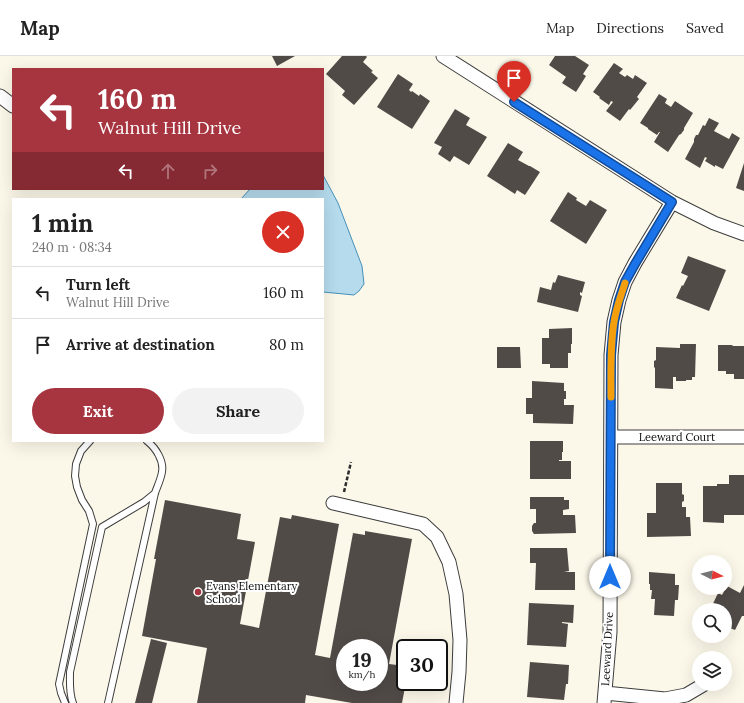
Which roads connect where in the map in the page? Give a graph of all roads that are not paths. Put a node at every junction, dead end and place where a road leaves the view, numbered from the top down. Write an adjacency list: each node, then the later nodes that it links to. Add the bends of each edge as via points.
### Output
1 (443, 56): 4 (street)
2 (0, 96): 3 (street)
3 (12, 105)
4 (672, 202): 5 (street, via 714,223); 6 (street, Leeward Drive, via 625,282 619,300 611,355)
5 (744, 234)
6 (610, 437): 7 (street, Leeward Court); 13 (street, Leeward Drive, via 610,632)
7 (744, 437)
8 (89, 442): 14 (lane, via 81,451 75,476 93,524 59,684)
9 (148, 442): 10 (lane, via 161,460 162,471)
10 (155, 493): 15 (lane, via 102,527 70,672 69,684); 16 (lane)
11 (337, 504): 17 (street, via 423,524 437,536 449,562 456,594 460,640)
12 (693, 691): 13 (street, via 665,699)
13 (604, 698)
14 (66, 703)
15 (73, 703)
16 (108, 703)
17 (456, 703)

